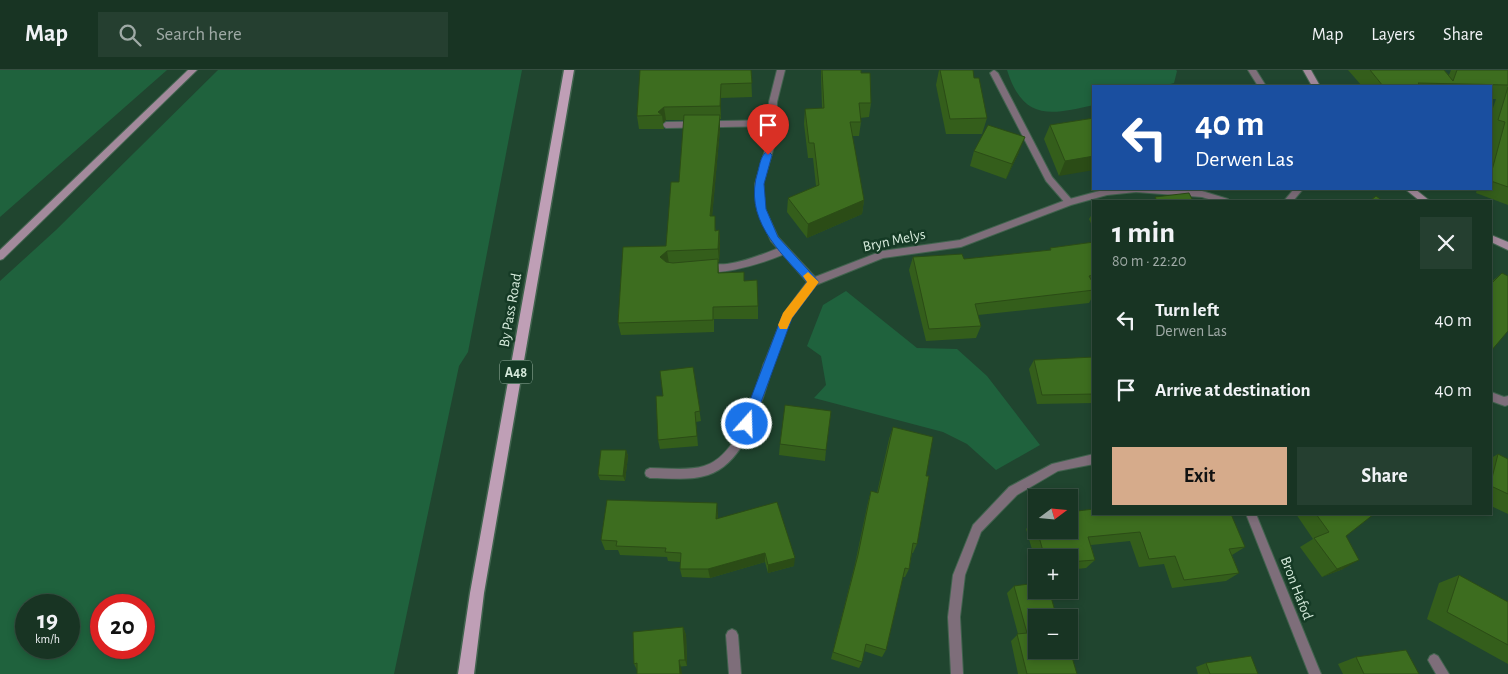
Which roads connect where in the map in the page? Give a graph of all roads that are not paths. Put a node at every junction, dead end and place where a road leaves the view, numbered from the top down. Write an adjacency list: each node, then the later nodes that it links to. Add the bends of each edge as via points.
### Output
1 (193, 70): 23 (street)
2 (569, 70): 33 (main road, By Pass Road / A48)
3 (781, 70): 9 (street, via 773,102)
4 (1252, 70): 7 (street)
5 (1307, 70): 8 (street)
6 (994, 73): 18 (street, via 1049,179)
7 (1261, 85)
8 (1315, 85)
9 (772, 124): 10 (street); 22 (street, via 772,140 759,184 760,209 774,239)
10 (666, 125)
11 (1125, 190): 18 (street, Bryn Melys)
12 (1151, 190): 15 (street, via 1202,194)
13 (1298, 190): 16 (street)
14 (1410, 190): 17 (street)
15 (1222, 200)
16 (1289, 200)
17 (1425, 200)
18 (1069, 202): 25 (street, Bryn Melys, via 961,243 882,255)
19 (1495, 239): 20 (street); 21 (street)
20 (1508, 242)
21 (1508, 246)
22 (784, 250): 24 (street, via 760,261 724,269); 25 (street)
23 (0, 256)
24 (697, 269)
25 (813, 282): 29 (street, via 787,316 747,424 729,457 706,471)
26 (1492, 396): 27 (street)
27 (1507, 403)
28 (1092, 459): 35 (street, via 1056,467 1013,491 976,529 958,584 954,618)
29 (650, 473)
30 (1251, 515): 36 (street, Bron Hafod)
31 (732, 635): 34 (street)
32 (1434, 660): 37 (street)
33 (466, 674)
34 (735, 674)
35 (957, 674)
36 (1315, 674)
37 (1443, 674)

